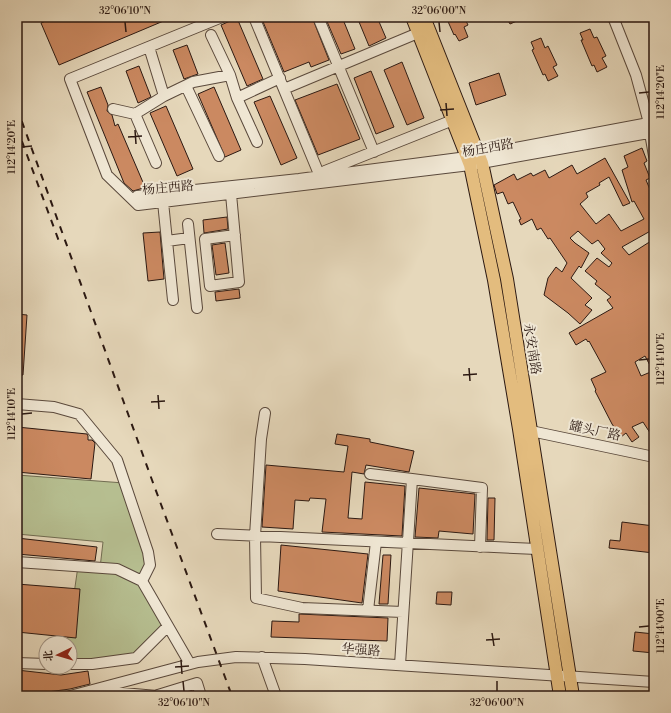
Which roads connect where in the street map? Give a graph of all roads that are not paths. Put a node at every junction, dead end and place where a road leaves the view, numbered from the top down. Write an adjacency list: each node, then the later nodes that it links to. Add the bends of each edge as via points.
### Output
1 (222, 17): 9 (street)
2 (254, 17): 12 (street)
3 (318, 17): 10 (street)
4 (412, 17): 7 (main road, 永安南路)
5 (424, 17): 25 (main road, 永安南路)
6 (613, 17): 20 (street, via 636,75)
7 (418, 33): 10 (street); 19 (main road, 永安南路)
8 (211, 35): 11 (street)
9 (149, 47): 15 (street); 30 (street, via 70,80 107,175)
10 (338, 67): 14 (street); 22 (street)
11 (230, 75): 13 (street, via 193,82); 16 (street)
12 (280, 78): 14 (street); 16 (street)
13 (186, 86): 15 (street); 23 (street)
14 (284, 89): 27 (street)
15 (164, 96): 18 (street)
16 (237, 98): 21 (street)
17 (113, 109): 18 (street)
18 (135, 114): 26 (street)
19 (453, 120): 22 (street); 25 (main road, 永安南路)
20 (652, 127): 24 (street); 25 (street, 杨庄西路)
21 (257, 142)
22 (374, 152): 27 (street)
23 (218, 156)
24 (654, 156)
25 (474, 160): 27 (street, 杨庄西路); 28 (street, 杨庄西路); 39 (main road, 永安南路, via 507,279); 48 (main road, 永安南路)
26 (156, 163)
27 (316, 175): 30 (street, 杨庄西路, via 137,196)
28 (230, 194): 29 (street, 杨庄西路); 32 (street)
29 (163, 202): 30 (street, 杨庄西路); 34 (street)
30 (138, 205)
31 (188, 224): 33 (street)
32 (235, 235): 32 (street, via 239,282 210,286 205,239)
33 (189, 238): 34 (street); 36 (street)
34 (167, 241): 35 (street)
35 (173, 300)
36 (196, 308)
37 (17, 404): 50 (street, via 79,414 117,460 148,552 150,565)
38 (265, 413): 44 (street)
39 (531, 431): 40 (street, 罐头厂路); 61 (main road, 永安南路)
40 (654, 457)
41 (370, 474): 42 (street)
42 (412, 479): 46 (street); 47 (street, via 482,488)
43 (217, 534): 44 (street)
44 (255, 536): 45 (street); 51 (street, via 256,598 302,608)
45 (376, 542): 46 (street); 51 (street)
46 (407, 543): 47 (street); 52 (street)
47 (480, 547): 48 (street)
48 (537, 549): 60 (main road, 永安南路)
49 (17, 562): 50 (street, via 117,569)
50 (142, 581): 53 (street)
51 (368, 610): 52 (street)
52 (403, 612): 59 (street)
53 (168, 626): 57 (street, via 136,658); 58 (street)
54 (262, 658): 58 (street, 华强路, via 236,657); 59 (street, 华强路); 67 (street)
55 (17, 663): 56 (street)
56 (38, 664)
57 (78, 664)
58 (190, 664): 63 (street, 华强路)
59 (400, 665): 60 (street, 华强路)
60 (556, 676): 61 (street, 华强路); 68 (main road, 永安南路)
61 (570, 676): 62 (street, 华强路); 69 (main road, 永安南路)
62 (654, 682)
63 (89, 691): 64 (street, 华强路); 65 (street)
64 (70, 696)
65 (157, 696): 66 (street, via 197,683)
66 (201, 696)
67 (276, 696)
68 (560, 696)
69 (573, 696)

